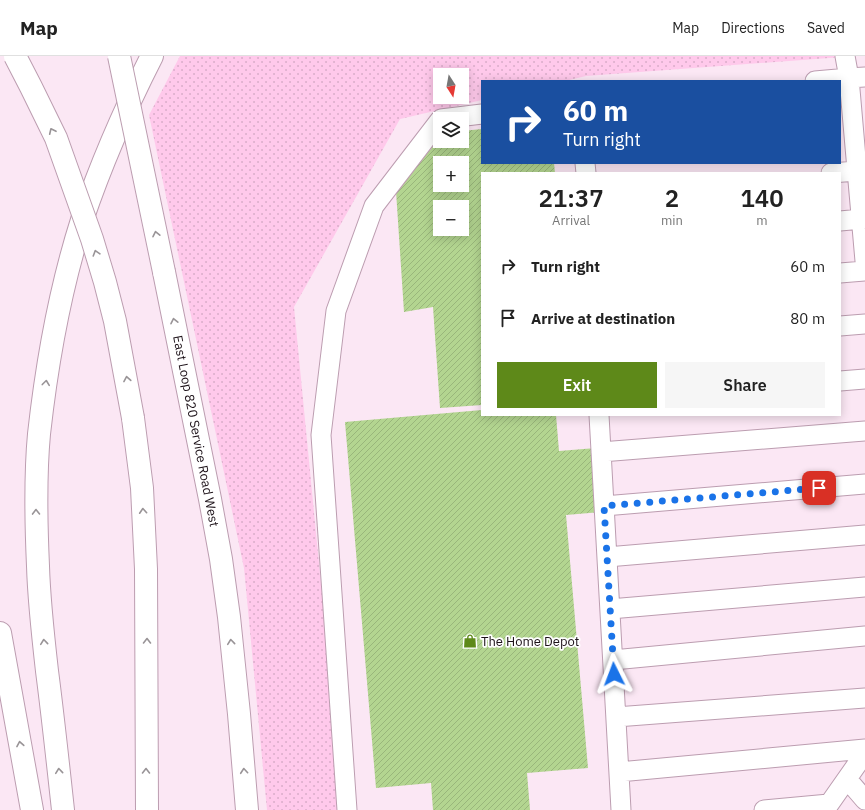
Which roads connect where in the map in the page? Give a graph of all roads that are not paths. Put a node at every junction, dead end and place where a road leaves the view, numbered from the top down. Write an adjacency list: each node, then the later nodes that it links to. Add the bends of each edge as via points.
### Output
1 (15, 56): 44 (main road, one-way to 1, bridge, via 146,569 142,488 133,418 115,321 92,239 56,138)
2 (119, 56): 45 (main road, East Loop 820 Service Road West, one-way to 2, bridge, via 221,559)
3 (152, 56): 43 (main road, one-way to 3, via 38,568 36,504 39,435 49,359 66,277 82,221 101,167)
4 (845, 56): 5 (lane)
5 (857, 77): 6 (lane); 9 (lane)
6 (826, 80)
7 (481, 114): 8 (lane)
8 (469, 116)
9 (846, 121): 11 (lane)
10 (433, 130): 46 (lane, via 374,206 336,312 321,435)
11 (857, 171): 12 (lane); 13 (lane)
12 (841, 172)
13 (862, 219): 14 (lane); 15 (lane)
14 (841, 221)
15 (865, 261)
16 (865, 271): 17 (lane)
17 (841, 273)
18 (865, 324): 19 (lane)
19 (841, 326)
20 (865, 379): 21 (lane)
21 (841, 381)
22 (599, 416): 24 (lane)
23 (865, 431): 24 (lane)
24 (601, 452): 26 (lane)
25 (865, 484): 26 (lane)
26 (604, 506): 28 (lane)
27 (865, 535): 28 (lane)
28 (607, 558): 30 (lane)
29 (865, 587): 30 (lane)
30 (610, 609): 33 (lane)
31 (0, 633): 42 (main road, one-way to 31)
32 (865, 636): 33 (lane)
33 (613, 660): 35 (lane)
34 (865, 698): 35 (lane)
35 (616, 717): 38 (lane)
36 (865, 749): 38 (lane)
37 (865, 753): 39 (lane)
38 (619, 772): 47 (lane)
39 (847, 779): 40 (lane); 41 (lane)
40 (865, 800)
41 (827, 807): 48 (lane)
42 (32, 810)
43 (63, 810)
44 (146, 810)
45 (248, 810)
46 (347, 810)
47 (621, 810)
48 (764, 810)

